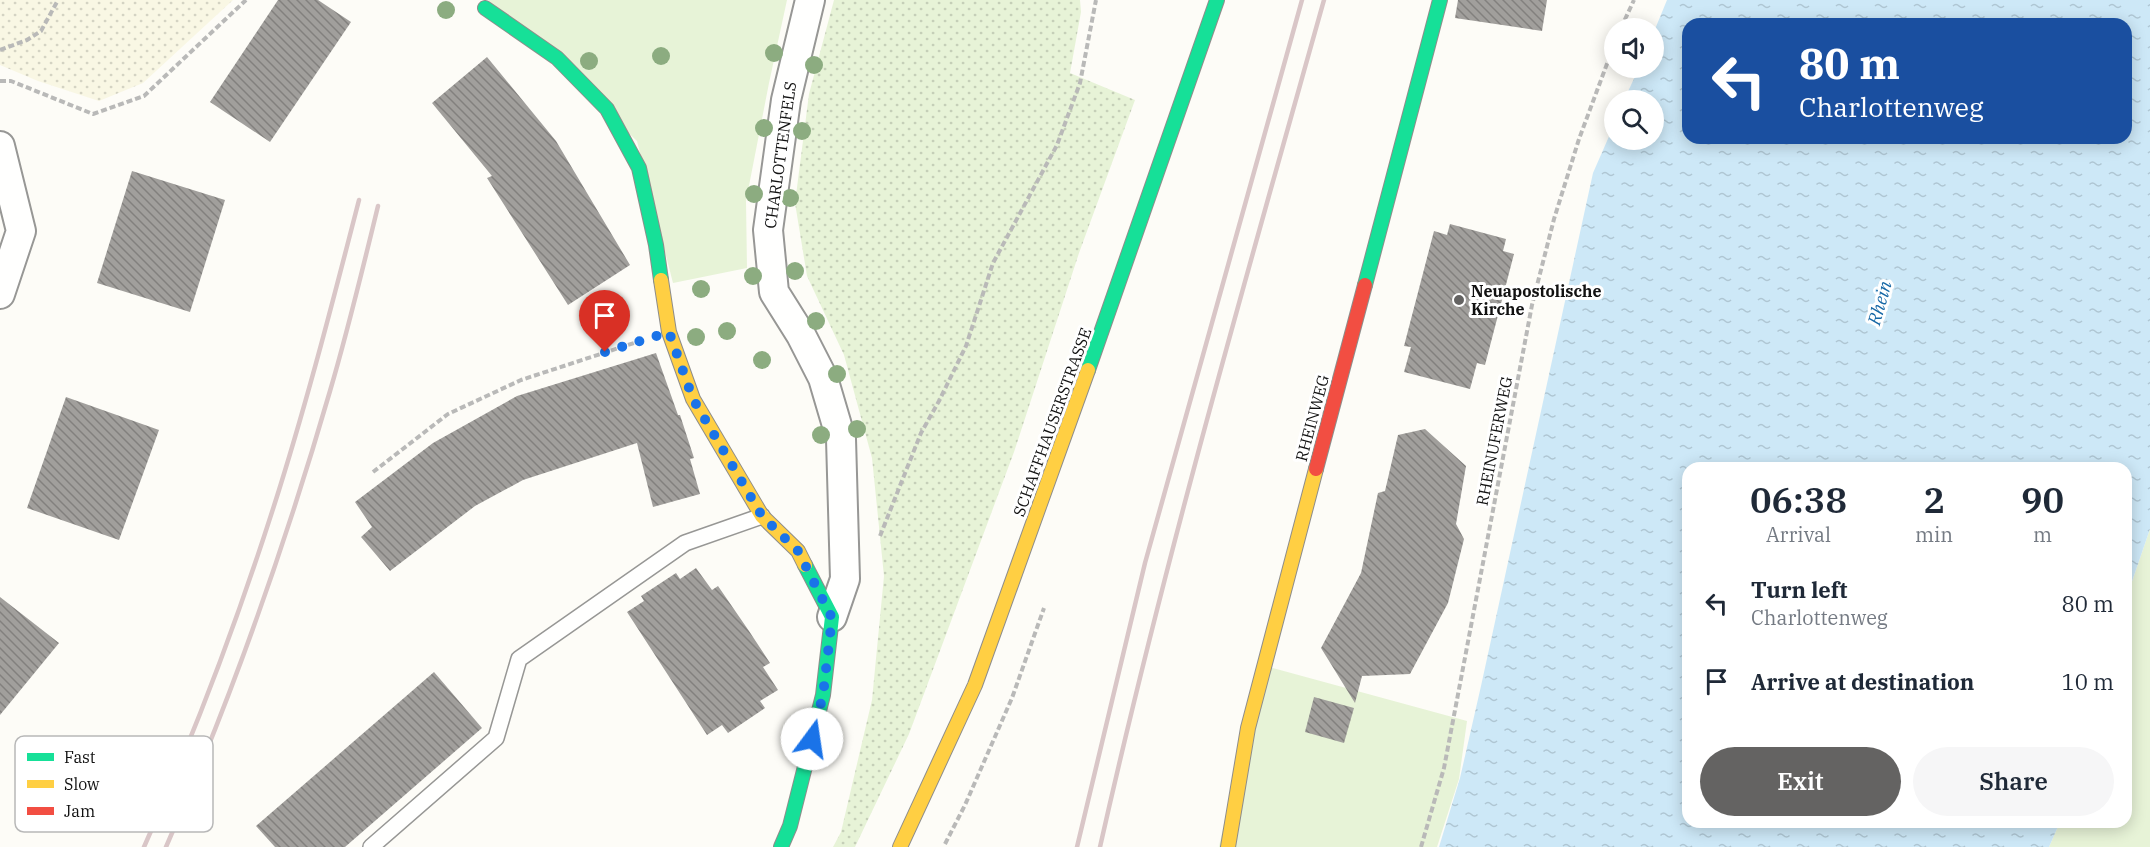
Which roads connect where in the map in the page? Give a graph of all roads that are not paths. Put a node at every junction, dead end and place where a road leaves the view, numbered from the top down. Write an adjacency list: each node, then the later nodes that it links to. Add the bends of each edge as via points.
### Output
1 (810, 0): 8 (street, CHARLOTTENFELS, via 786,100 768,230 774,292 823,378 841,439 845,579)
2 (1217, 0): 11 (street, SCHAFFHAUSERSTRASSE, via 975,685)
3 (1440, 0): 12 (street, RHEINWEG, via 1248,728)
4 (485, 8): 7 (street, via 557,58 607,109 639,168 656,244 669,332 693,399)
5 (0, 146): 6 (street, via 21,231)
6 (0, 294)
7 (762, 516): 8 (street, via 798,551); 9 (lane, via 686,543 519,658 496,738)
8 (832, 618): 10 (street, via 823,695 790,826)
9 (371, 847)
10 (781, 847)
11 (900, 847)
12 (1228, 847)

